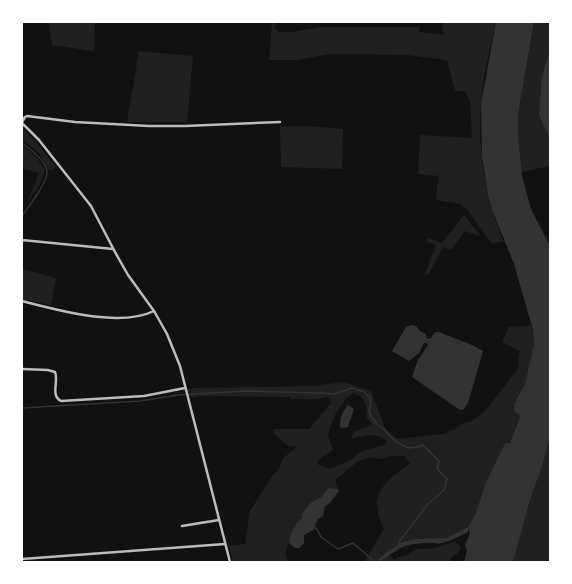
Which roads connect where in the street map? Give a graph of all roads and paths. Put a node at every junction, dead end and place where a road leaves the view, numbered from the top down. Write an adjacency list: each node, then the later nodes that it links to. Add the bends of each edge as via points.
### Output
1 (280, 122): 2 (street, via 149,126 75,122 28,116)
2 (22, 123): 4 (street, via 39,140 90,206)
3 (22, 240): 4 (street)
4 (113, 249): 6 (street)
5 (22, 301): 6 (street, via 106,318 138,316)
6 (154, 311): 8 (street, via 176,354)
7 (22, 369): 8 (street, via 55,372 56,397 61,401 144,396)
8 (184, 388): 9 (street)
9 (219, 520): 10 (street); 11 (street)
10 (182, 526)
11 (225, 544): 12 (street); 13 (street)
12 (22, 559)
13 (230, 562)

